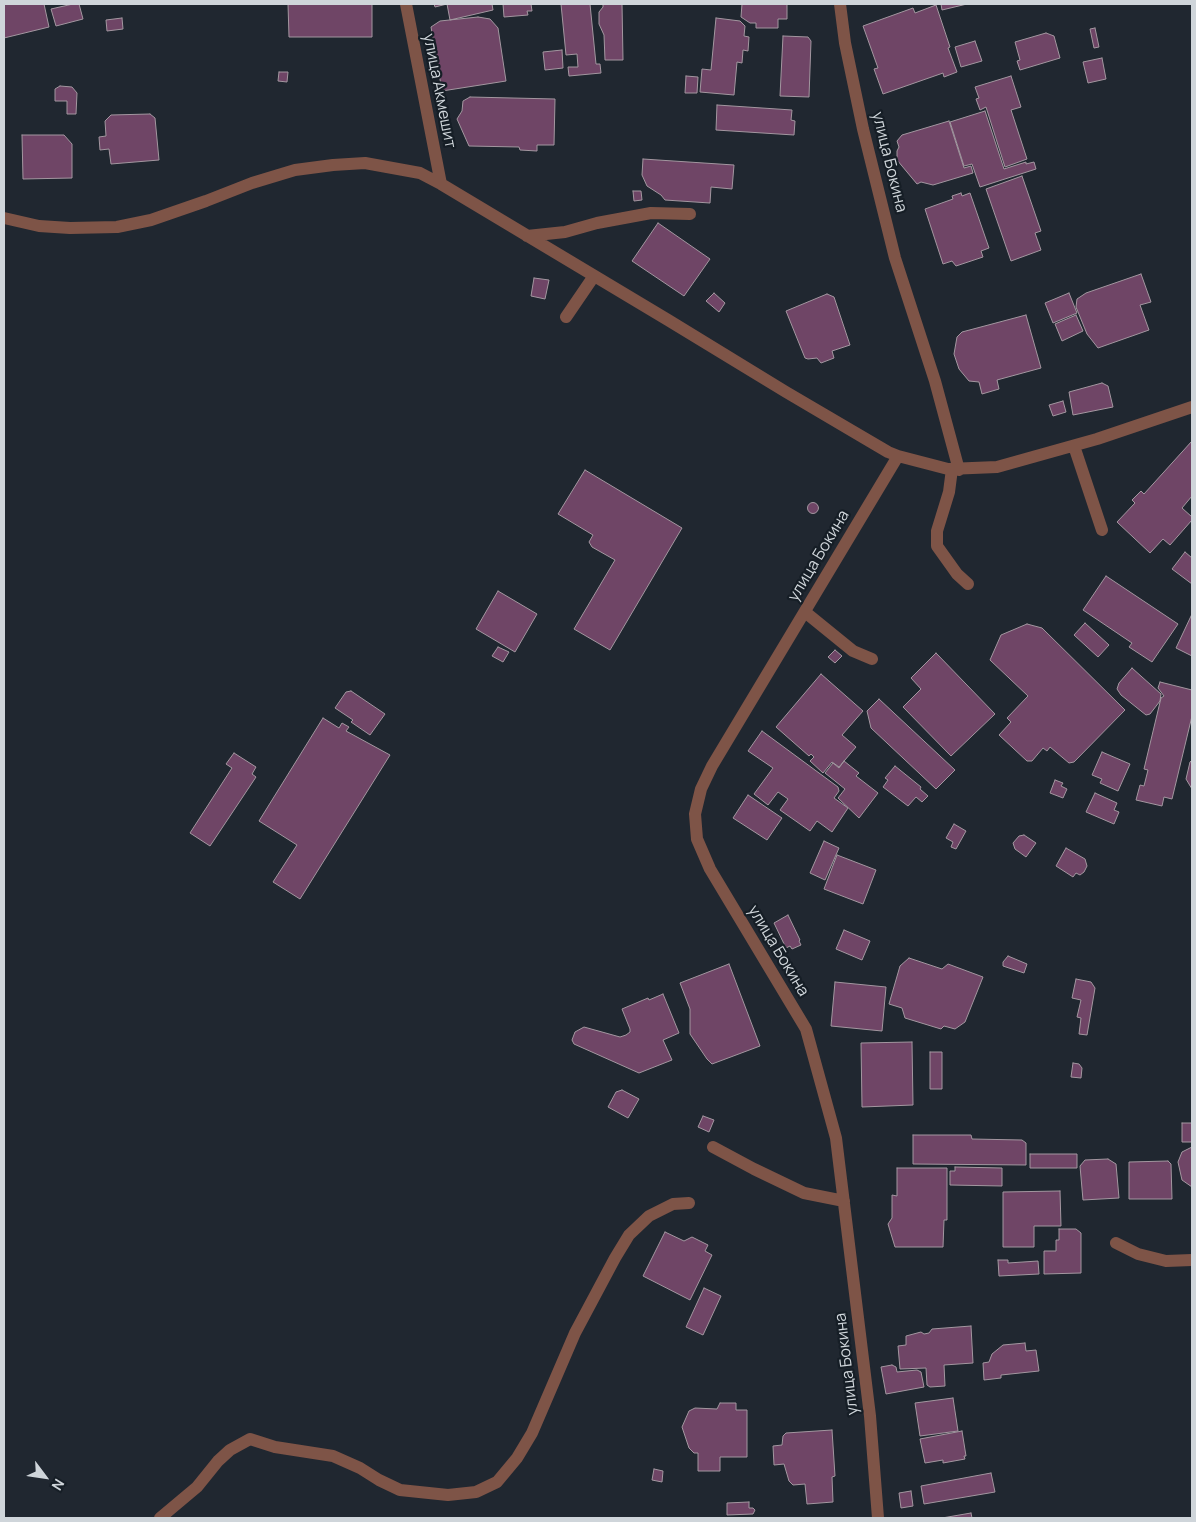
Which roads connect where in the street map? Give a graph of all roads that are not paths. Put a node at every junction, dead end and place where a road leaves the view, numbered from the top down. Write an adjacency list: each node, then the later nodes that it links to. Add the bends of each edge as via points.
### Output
1 (406, 4): 3 (street, улица Акмешит)
2 (840, 4): 12 (street, улица Бокина, via 863,129 895,258 934,381)
3 (441, 184): 5 (street, via 420,173 398,168 365,163 333,165 286,173 151,220 117,227 40,226); 6 (street)
4 (690, 214): 6 (street, via 651,213 565,232)
5 (4, 218)
6 (527, 236): 7 (street)
7 (594, 276): 8 (street); 11 (street)
8 (566, 317)
9 (1192, 407): 10 (street)
10 (1074, 446): 12 (street, via 997,467); 13 (street)
11 (898, 456): 12 (street); 15 (street, улица Бокина)
12 (955, 470): 14 (street, via 937,531 937,546)
13 (1102, 530)
14 (968, 584)
15 (805, 612): 16 (street, via 853,651); 18 (street, улица Бокина, via 712,766 701,789 695,814 697,839 710,869 806,1029 836,1138)
16 (872, 659)
17 (713, 1147): 18 (street, via 804,1193)
18 (844, 1202): 23 (street, улица Бокина, via 870,1416)
19 (689, 1203): 22 (street, via 673,1204 649,1216 629,1235 575,1333 532,1432 517,1458 496,1482 476,1492 448,1495 400,1490 333,1456 275,1447 250,1439 230,1450 197,1487)
20 (1116, 1243): 21 (street, via 1138,1254 1166,1261)
21 (1192, 1260)
22 (160, 1518)
23 (878, 1518)

